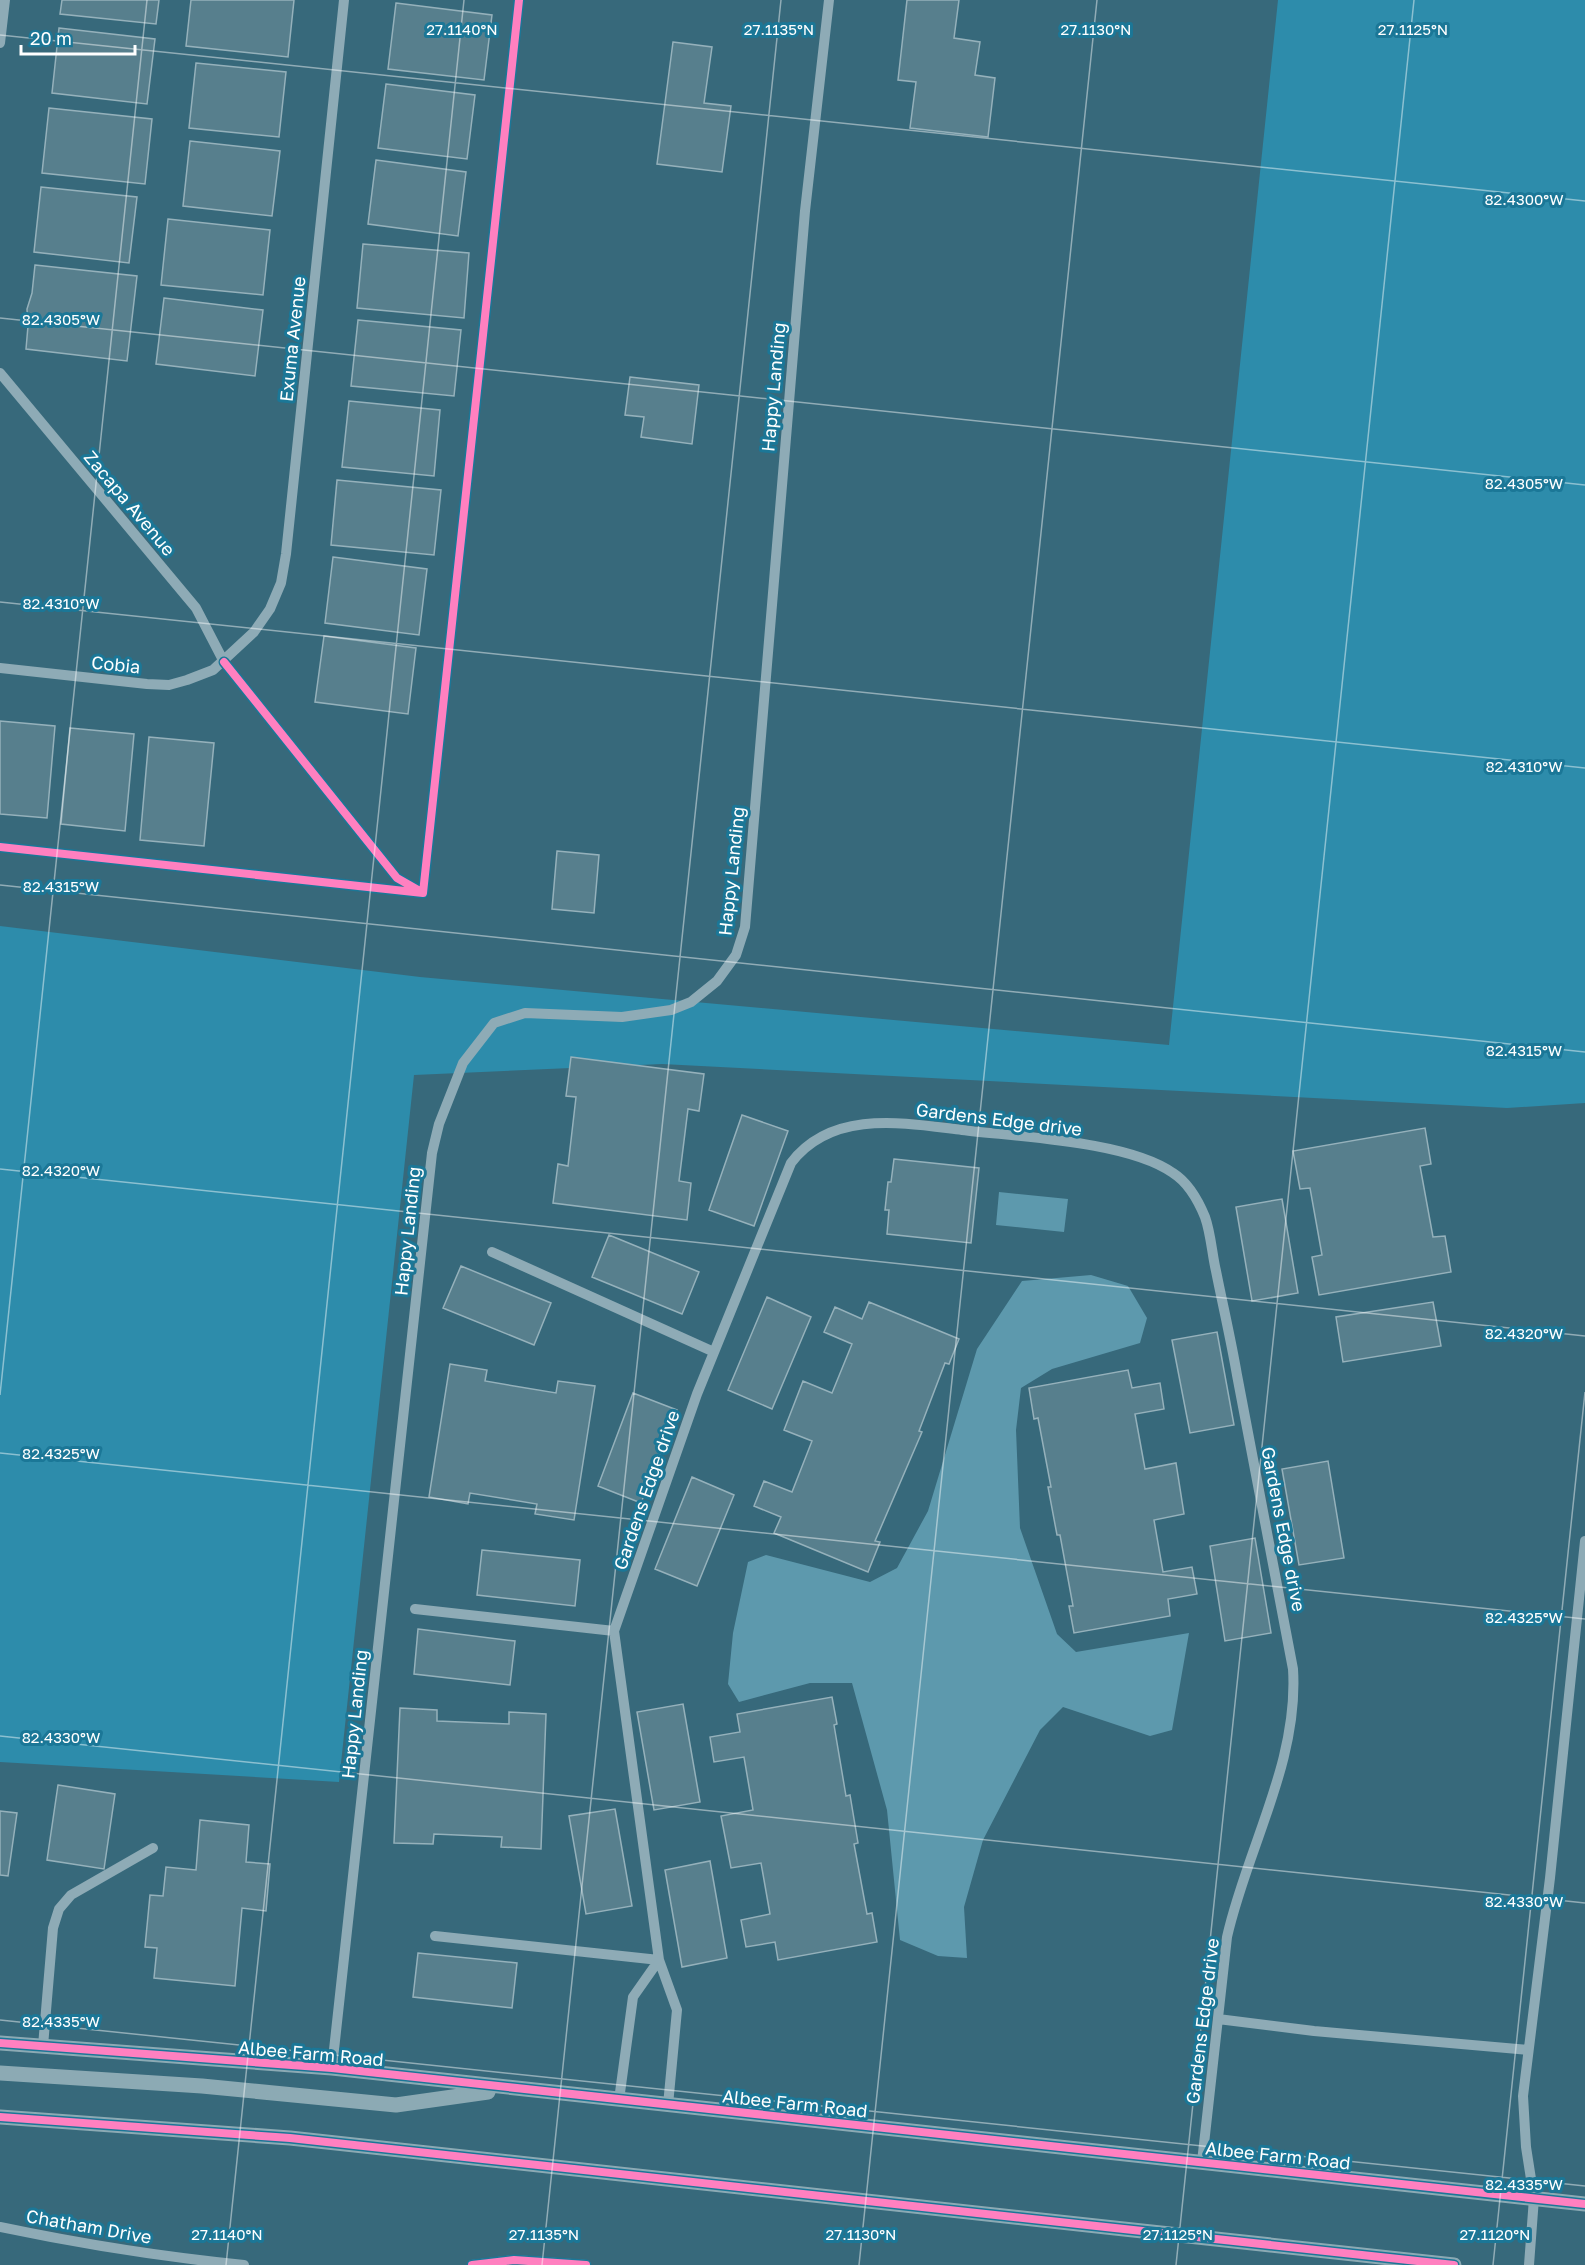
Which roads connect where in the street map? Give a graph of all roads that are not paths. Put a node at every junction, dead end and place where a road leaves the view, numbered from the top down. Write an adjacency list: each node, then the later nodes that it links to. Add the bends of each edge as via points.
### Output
1 (344, 0): 6 (street, Exuma Avenue, via 281,583 254,633)
2 (829, 0): 20 (street, Happy Landing, via 805,211 745,927 736,956 717,981 691,1002 671,1010 622,1017 525,1013 494,1023 463,1064 439,1124 432,1153)
3 (3, 4): 4 (street)
4 (0, 43)
5 (0, 373): 6 (street, Zacapa Avenue, via 196,608)
6 (224, 662): 7 (street, Cobia, via 213,670 169,685)
7 (0, 668)
8 (492, 1252): 9 (street)
9 (714, 1352): 12 (street, Gardens Edge drive); 16 (street, Gardens Edge drive, via 786,1173 808,1144 840,1129 874,1123 915,1125 1062,1142 1136,1156 1173,1173 1197,1198 1208,1230 1295,1692 1288,1743 1234,1905)
10 (1585, 1541): 19 (street)
11 (415, 1609): 12 (street)
12 (614, 1630): 15 (street, Gardens Edge drive)
13 (153, 1848): 18 (street, via 71,1895 59,1909 53,1928)
14 (435, 1936): 15 (street)
15 (659, 1960): 23 (street, via 633,1997); 24 (street, Gardens Edge drive, via 677,2010)
16 (1218, 2019): 19 (street); 26 (street, Gardens Edge drive)
17 (0, 2043): 18 (main road, Albee Farm Road)
18 (43, 2046): 20 (main road, Albee Farm Road)
19 (1528, 2050): 27 (street, via 1523,2096)
20 (332, 2068): 22 (main road, Albee Farm Road)
21 (0, 2073): 22 (main road, via 396,2104)
22 (512, 2089): 23 (main road, Albee Farm Road)
23 (619, 2100): 24 (main road, Albee Farm Road)
24 (668, 2105): 26 (main road, Albee Farm Road)
25 (0, 2117): 33 (main road, via 290,2138)
26 (1202, 2162): 27 (main road, Albee Farm Road)
27 (1534, 2198): 28 (main road, Albee Farm Road); 34 (street)
28 (1585, 2204)
29 (0, 2228): 30 (street, Chatham Drive, via 177,2258)
30 (244, 2265)
31 (472, 2265): 32 (street, via 514,2260)
32 (585, 2265)
33 (1454, 2265)
34 (1528, 2265)

